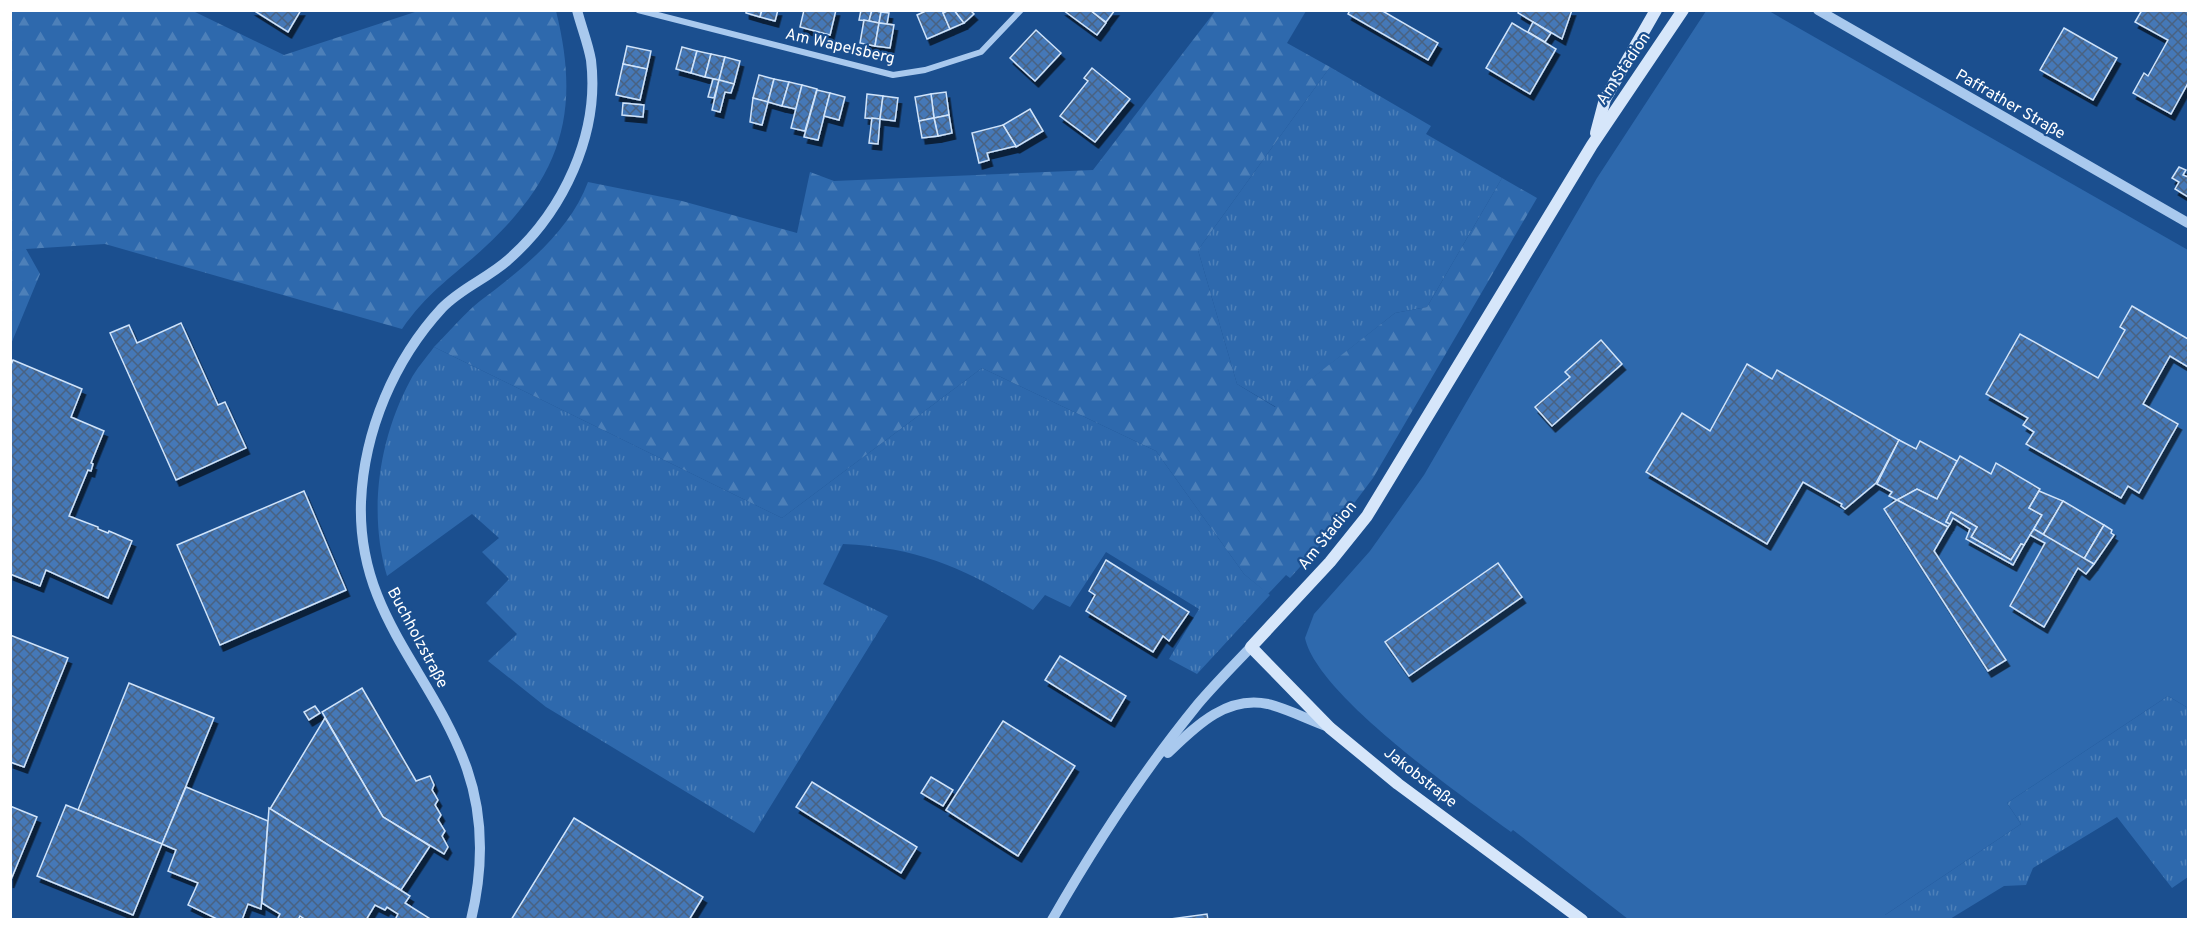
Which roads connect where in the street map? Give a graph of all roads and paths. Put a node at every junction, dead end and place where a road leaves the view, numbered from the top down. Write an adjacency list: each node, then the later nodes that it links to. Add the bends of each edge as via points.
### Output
1 (577, 10): 12 (street, Buchholzstraße, via 591,60 590,103 580,154 562,195 537,230 507,261 442,308 408,351 380,406 361,502 364,546 375,596 467,769 480,820 480,883)
2 (638, 10): 3 (street, Am Wapelsberg, via 893,75 925,70 981,52)
3 (1021, 10)
4 (1683, 10): 7 (main road, Am Stadion)
5 (1818, 10): 8 (street, Paffrather Straße)
6 (1654, 12): 7 (main road, Am Stadion, via 1605,99)
7 (1592, 145): 9 (main road, Am Stadion, via 1367,516 1330,562)
8 (2188, 223)
9 (1251, 646): 10 (main road, Jakobstraße); 11 (street, Am Stadion, via 1199,703)
10 (1330, 728): 11 (street, via 1268,704 1245,702 1221,709 1200,723); 14 (main road, Jakobstraße, via 1398,784)
11 (1148, 771): 13 (street, Am Stadion)
12 (471, 920)
13 (1052, 920)
14 (1582, 920)

